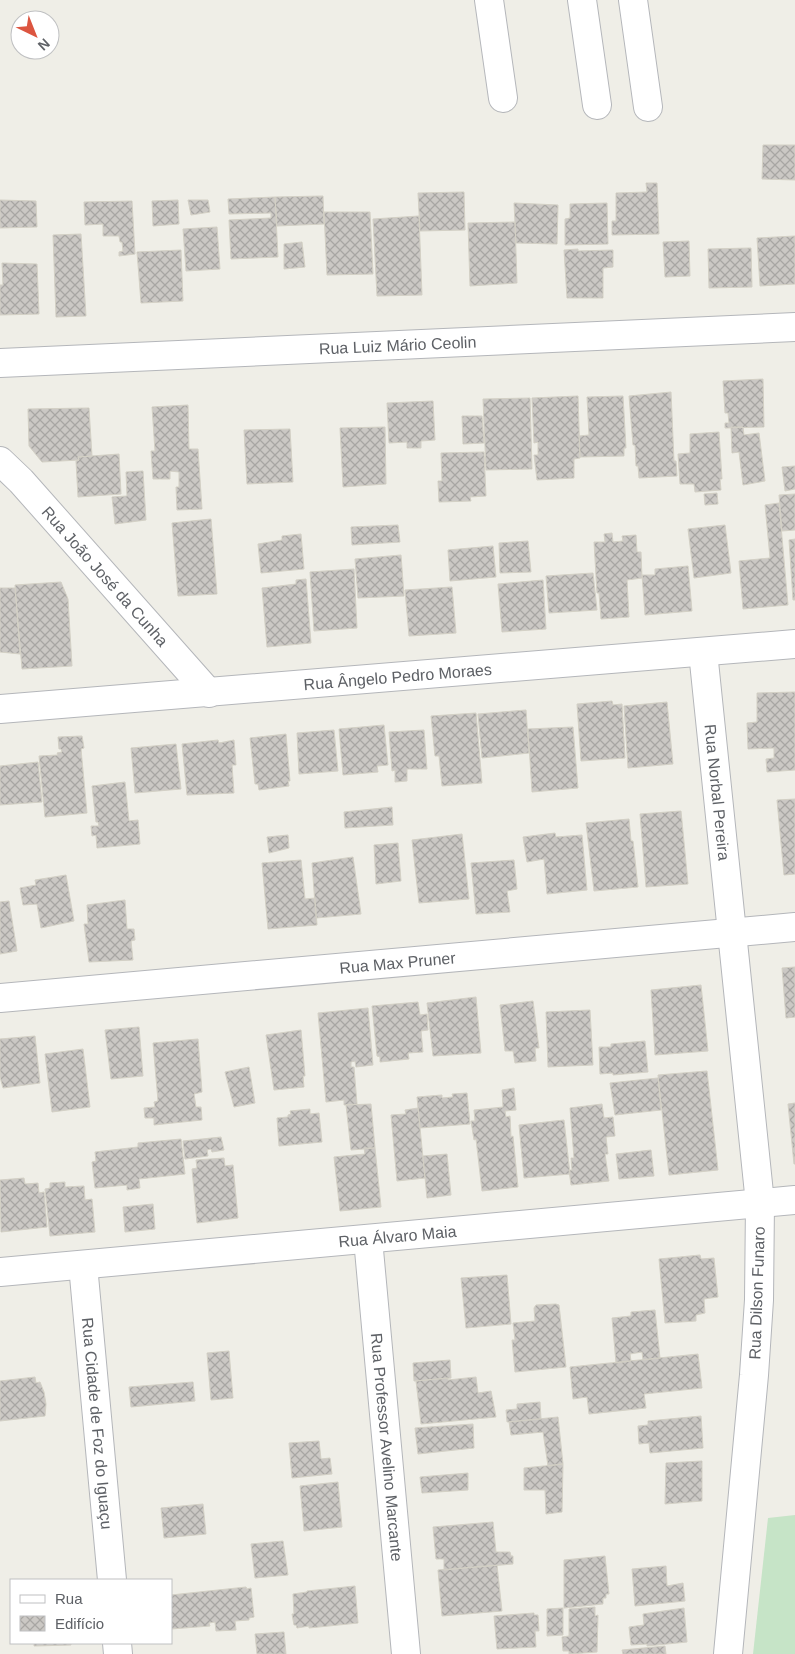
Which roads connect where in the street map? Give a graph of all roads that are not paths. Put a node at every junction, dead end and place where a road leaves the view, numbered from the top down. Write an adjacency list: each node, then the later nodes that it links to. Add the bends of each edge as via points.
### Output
1 (489, 0): 4 (street)
2 (582, 0): 5 (street)
3 (633, 0): 6 (street)
4 (503, 98)
5 (597, 105)
6 (648, 107)
7 (795, 327): 8 (street, Rua Luiz Mário Ceolin)
8 (0, 363)
9 (0, 461): 12 (street, Rua João José da Cunha)
10 (795, 644): 11 (street, Rua Ângelo Pedro Moraes)
11 (703, 652): 12 (street, Rua Ângelo Pedro Moraes); 15 (street, Rua Norbal Pereira)
12 (208, 693): 13 (street, Rua Ângelo Pedro Moraes)
13 (0, 709)
14 (795, 927): 15 (street, Rua Max Pruner)
15 (732, 933): 16 (street, Rua Max Pruner); 18 (street, Rua Dilson Funaro)
16 (0, 998)
17 (795, 1200): 18 (street, Rua Álvaro Maia)
18 (760, 1203): 19 (street, Rua Álvaro Maia); 24 (street, Rua Dilson Funaro, via 754,1375)
19 (368, 1239): 20 (street, Rua Álvaro Maia); 23 (street, Rua Professor Avelino Marcante)
20 (83, 1265): 21 (street, Rua Álvaro Maia); 22 (street, Rua Cidade de Foz do Iguaçu)
21 (0, 1272)
22 (112, 1579)
23 (406, 1654)
24 (728, 1654)

